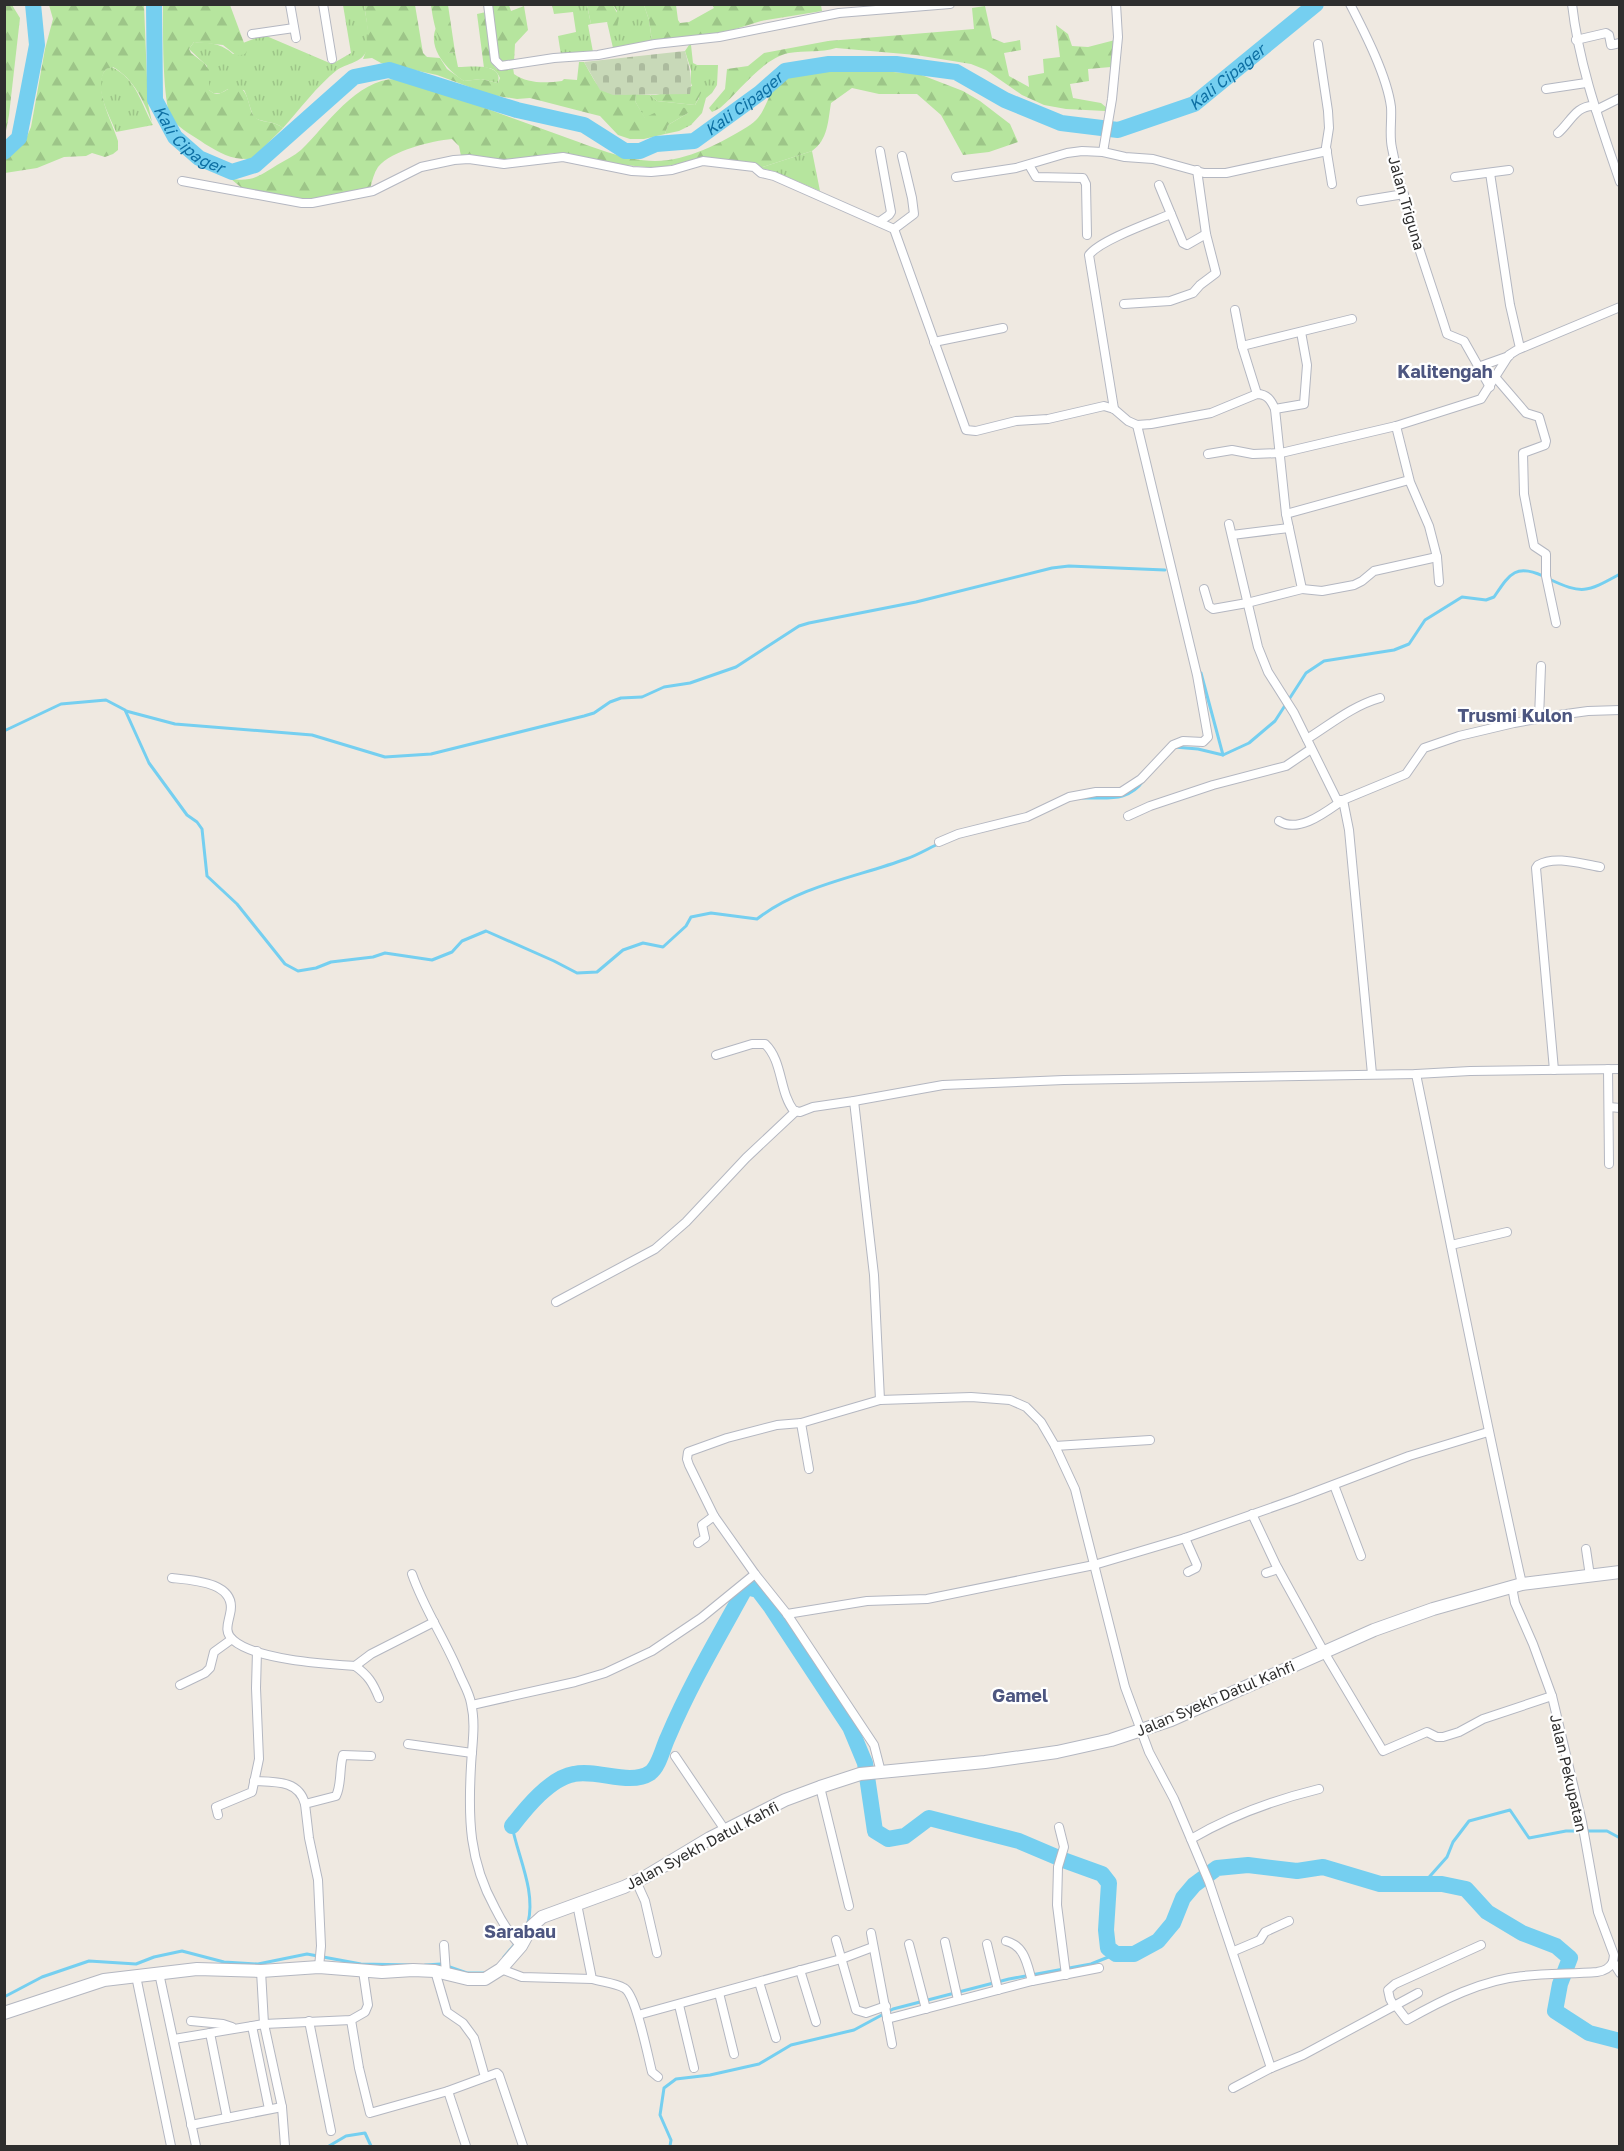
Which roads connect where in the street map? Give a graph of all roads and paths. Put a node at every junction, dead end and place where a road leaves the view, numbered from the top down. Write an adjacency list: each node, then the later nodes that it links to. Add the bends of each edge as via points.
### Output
1 (290, 4): 8 (street)
2 (323, 4): 14 (street)
3 (488, 4): 4 (street, via 495,60 501,66 598,56 839,13)
4 (950, 4)
5 (1116, 4): 22 (street, via 1118,37)
6 (1350, 4): 34 (street, Jalan Triguna, via 1372,49 1390,106 1391,147)
7 (1572, 4): 11 (street)
8 (294, 28): 9 (street); 10 (street)
9 (252, 34)
10 (296, 38)
11 (1576, 40): 12 (street, via 1606,33 1611,45); 15 (street)
12 (1620, 43)
13 (1318, 44): 21 (street, via 1329,128)
14 (332, 59)
15 (1586, 83): 16 (street); 18 (street)
16 (1546, 89)
17 (1620, 98): 18 (street)
18 (1595, 108): 19 (street, via 1580,110); 31 (street)
19 (1558, 133)
20 (880, 151): 37 (street, via 891,212)
21 (1327, 151): 25 (street, via 1226,173); 32 (street)
22 (1103, 152): 24 (street, via 1067,153); 25 (street)
23 (902, 156): 38 (street, via 914,214)
24 (1029, 165): 28 (street); 39 (street, via 1036,177 1083,178)
25 (1197, 170): 40 (street)
26 (1509, 170): 27 (street)
27 (1490, 173): 29 (street); 49 (street)
28 (956, 177)
29 (1455, 177)
30 (182, 181): 37 (street, via 312,203 373,191 421,167 462,159 504,164 563,157 651,172 703,161 774,176)
31 (1620, 182)
32 (1332, 184)
33 (1159, 185): 36 (street)
34 (1404, 194): 35 (street); 51 (street, Jalan Triguna, via 1447,334 1464,341)
35 (1361, 201)
36 (1171, 214): 40 (street, via 1185,245); 55 (street, via 1122,234 1089,255)
37 (879, 222): 38 (street)
38 (894, 229): 47 (street)
39 (1087, 234)
40 (1206, 234): 41 (street, via 1217,271 1214,276 1193,293 1170,301)
41 (1124, 304)
42 (1620, 307): 49 (street)
43 (1234, 310): 48 (street)
44 (1352, 319): 46 (street)
45 (1003, 328): 47 (street)
46 (1301, 332): 48 (street); 56 (street, via 1307,364 1304,404)
47 (934, 342): 55 (street, via 966,430 1063,416 1098,406)
48 (1242, 346): 54 (street)
49 (1520, 348): 50 (street)
50 (1509, 356): 51 (street); 52 (street)
51 (1478, 367): 53 (street, Jalan Triguna)
52 (1496, 378): 53 (street); 71 (street, via 1526,413 1539,417 1546,441 1541,448 1524,452 1524,494 1533,541 1546,554)
53 (1490, 387): 58 (street, via 1481,399)
54 (1257, 394): 56 (street, via 1265,395); 57 (street, via 1211,412)
55 (1114, 409): 57 (street)
56 (1275, 409): 59 (street)
57 (1137, 425): 81 (street, via 1197,675 1208,737 1200,742 1173,745 1142,779 1120,792 1069,797 1028,817)
58 (1396, 426): 59 (street); 61 (street)
59 (1281, 453): 60 (street, via 1232,450); 62 (street)
60 (1208, 454)
61 (1409, 480): 62 (street); 66 (street, via 1429,526)
62 (1286, 514): 64 (street)
63 (1229, 524): 65 (street)
64 (1288, 528): 65 (street); 69 (street)
65 (1232, 535): 70 (street)
66 (1437, 557): 67 (street); 69 (street, via 1374,572 1354,585 1322,591)
67 (1439, 582)
68 (1204, 589): 70 (street, via 1213,609)
69 (1302, 589): 70 (street)
70 (1247, 603): 76 (street, via 1258,647)
71 (1556, 623)
72 (1541, 666): 75 (street)
73 (1380, 698): 76 (street, via 1350,711)
74 (1620, 710): 75 (street)
75 (1539, 718): 78 (street, via 1424,748 1408,773)
76 (1307, 740): 77 (street)
77 (1311, 749): 78 (street, via 1333,795); 79 (street, via 1286,766 1213,785)
78 (1343, 800): 80 (street, via 1302,823 1289,825); 87 (street)
79 (1128, 816)
80 (1279, 821)
81 (939, 842)
82 (1600, 867): 86 (street, via 1569,861 1544,862 1536,868)
83 (716, 1055): 92 (street, via 752,1044 770,1047 789,1105)
84 (1608, 1069): 85 (street); 86 (street); 90 (street)
85 (1620, 1069)
86 (1554, 1070): 88 (street)
87 (1372, 1074): 88 (street); 89 (street, via 943,1085)
88 (1416, 1074): 95 (street, Jalan Pekupatan)
89 (854, 1101): 92 (street); 97 (street, via 874,1275)
90 (1609, 1107): 91 (street); 93 (street)
91 (1620, 1108)
92 (796, 1110): 96 (street, via 656,1249)
93 (1609, 1164)
94 (1507, 1232): 95 (street)
95 (1451, 1245): 99 (street, Jalan Pekupatan)
96 (556, 1302)
97 (880, 1400): 98 (street); 101 (street, via 1010,1400 1026,1407 1041,1422)
98 (801, 1423): 102 (street); 105 (street, via 777,1425 688,1452 689,1466)
99 (1488, 1432): 103 (street, via 1409,1456); 119 (street, Jalan Pekupatan)
100 (1150, 1440): 101 (street)
101 (1055, 1446): 110 (street, via 1075,1489)
102 (809, 1469)
103 (1334, 1485): 104 (street); 109 (street)
104 (1252, 1514): 106 (street); 111 (street)
105 (714, 1516): 107 (street, via 702,1525 705,1538); 115 (street)
106 (1185, 1538): 110 (street); 112 (street, via 1197,1565)
107 (698, 1543)
108 (1586, 1549): 117 (street)
109 (1361, 1556)
110 (1094, 1565): 120 (street, via 927,1599 867,1601); 130 (street, via 1116,1656)
111 (1278, 1569): 116 (street); 124 (street)
112 (1188, 1572)
113 (1620, 1572): 117 (street, Jalan Syekh Datul Kahfi)
114 (412, 1574): 121 (street)
115 (755, 1574): 120 (street); 129 (street, via 652,1651 605,1673)
116 (1266, 1574)
117 (1590, 1576): 119 (street, Jalan Syekh Datul Kahfi)
118 (172, 1578): 122 (street, via 212,1583 227,1594 231,1612 226,1624)
119 (1517, 1586): 124 (street, Jalan Syekh Datul Kahfi, via 1406,1618); 127 (street, Jalan Pekupatan, via 1515,1603)
120 (787, 1614): 135 (street, via 874,1745)
121 (435, 1622): 125 (street); 129 (street)
122 (232, 1639): 123 (street); 126 (street, via 214,1652 205,1673)
123 (257, 1651): 125 (street, via 295,1661); 136 (street, via 260,1759)
124 (1324, 1652): 127 (street, via 1384,1751 1427,1732 1443,1737 1459,1732 1483,1719); 130 (street, Jalan Syekh Datul Kahfi)
125 (355, 1666): 128 (street, via 372,1682)
126 (180, 1685)
127 (1552, 1696): 162 (street, Jalan Pekupatan, via 1582,1822 1598,1912 1614,1954)
128 (379, 1698)
129 (472, 1704): 132 (street)
130 (1141, 1731): 135 (street, Jalan Syekh Datul Kahfi, via 1057,1752); 143 (street)
131 (408, 1744): 132 (street)
132 (472, 1753): 152 (street, via 470,1832 476,1866 490,1900)
133 (371, 1756): 139 (street, via 343,1755 336,1796)
134 (675, 1756): 142 (street)
135 (879, 1772): 137 (street, Jalan Syekh Datul Kahfi)
136 (254, 1781): 139 (street, via 290,1785 303,1795); 140 (street, via 251,1794 216,1807)
137 (820, 1786): 142 (street, Jalan Syekh Datul Kahfi); 146 (street)
138 (1319, 1789): 143 (street, via 1240,1814)
139 (305, 1804): 160 (street, via 318,1880)
140 (218, 1815)
141 (1059, 1827): 167 (street, via 1064,1849 1056,1884)
142 (725, 1830): 144 (street, Jalan Syekh Datul Kahfi)
143 (1191, 1839): 158 (street)
144 (636, 1881): 145 (street, Jalan Syekh Datul Kahfi); 159 (street, via 645,1901)
145 (577, 1904): 152 (street, Jalan Syekh Datul Kahfi, via 542,1917); 174 (street)
146 (849, 1906)
147 (1289, 1921): 158 (street)
148 (871, 1933): 157 (street)
149 (836, 1940): 161 (street)
150 (1006, 1941): 173 (street, via 1021,1949)
151 (945, 1942): 179 (street)
152 (518, 1943): 165 (street, Jalan Syekh Datul Kahfi)
153 (909, 1944): 180 (street)
154 (987, 1944): 176 (street)
155 (444, 1945): 164 (street)
156 (1481, 1945): 182 (street, via 1390,1987)
157 (873, 1947): 161 (street); 184 (street)
158 (1234, 1951): 199 (street)
159 (657, 1953)
160 (320, 1959): 168 (street, Jalan Syekh Datul Kahfi); 169 (street, Jalan Syekh Datul Kahfi)
161 (841, 1959): 166 (street); 184 (street, via 856,2010)
162 (1613, 1962): 171 (street, Jalan Pekupatan); 182 (street, via 1604,1971 1523,1976 1489,1983 1435,2004 1407,2020)
163 (1099, 1968): 167 (street)
164 (443, 1969): 165 (street, Jalan Syekh Datul Kahfi, via 477,1980); 169 (street, Jalan Syekh Datul Kahfi); 201 (street, via 447,2013 463,2023 474,2038)
165 (501, 1969): 174 (street, via 522,1977)
166 (800, 1970): 175 (street); 189 (street)
167 (1065, 1970): 173 (street)
168 (261, 1971): 170 (street, Jalan Syekh Datul Kahfi, via 197,1969); 190 (street)
169 (363, 1971): 186 (street, via 368,2005 365,2012)
170 (159, 1973): 172 (street, Jalan Syekh Datul Kahfi); 195 (street)
171 (1620, 1973)
172 (136, 1976): 183 (street, Jalan Syekh Datul Kahfi, via 104,1980); 209 (street)
173 (1031, 1977): 176 (street)
174 (592, 1980): 185 (street, via 627,1990)
175 (759, 1982): 178 (street); 194 (street)
176 (996, 1983): 179 (street)
177 (1418, 1993): 182 (street)
178 (718, 1994): 181 (street); 197 (street)
179 (958, 1996): 180 (street)
180 (925, 2003): 184 (street)
181 (679, 2005): 185 (street); 198 (street)
182 (1394, 2006): 199 (street)
183 (4, 2013)
184 (886, 2013): 196 (street)
185 (638, 2015): 200 (street, via 652,2072)
186 (351, 2020): 188 (street); 203 (street, via 370,2113)
187 (191, 2021): 192 (street)
188 (309, 2021): 190 (street); 208 (street)
189 (816, 2022)
190 (264, 2024): 191 (street); 204 (street)
191 (252, 2026): 192 (street); 205 (street)
192 (236, 2028): 193 (street)
193 (210, 2033): 195 (street); 206 (street)
194 (776, 2038)
195 (174, 2039): 207 (street)
196 (892, 2043)
197 (734, 2054)
198 (694, 2068)
199 (1271, 2068): 202 (street)
200 (658, 2077)
201 (485, 2078): 203 (street); 213 (street, via 499,2075)
202 (1233, 2088)
203 (448, 2091): 212 (street)
204 (282, 2107): 205 (street); 211 (street)
205 (269, 2109): 206 (street)
206 (227, 2118): 207 (street)
207 (191, 2125): 210 (street)
208 (331, 2131)
209 (171, 2146)
210 (196, 2146)
211 (285, 2146)
212 (466, 2146)
213 (523, 2146)

